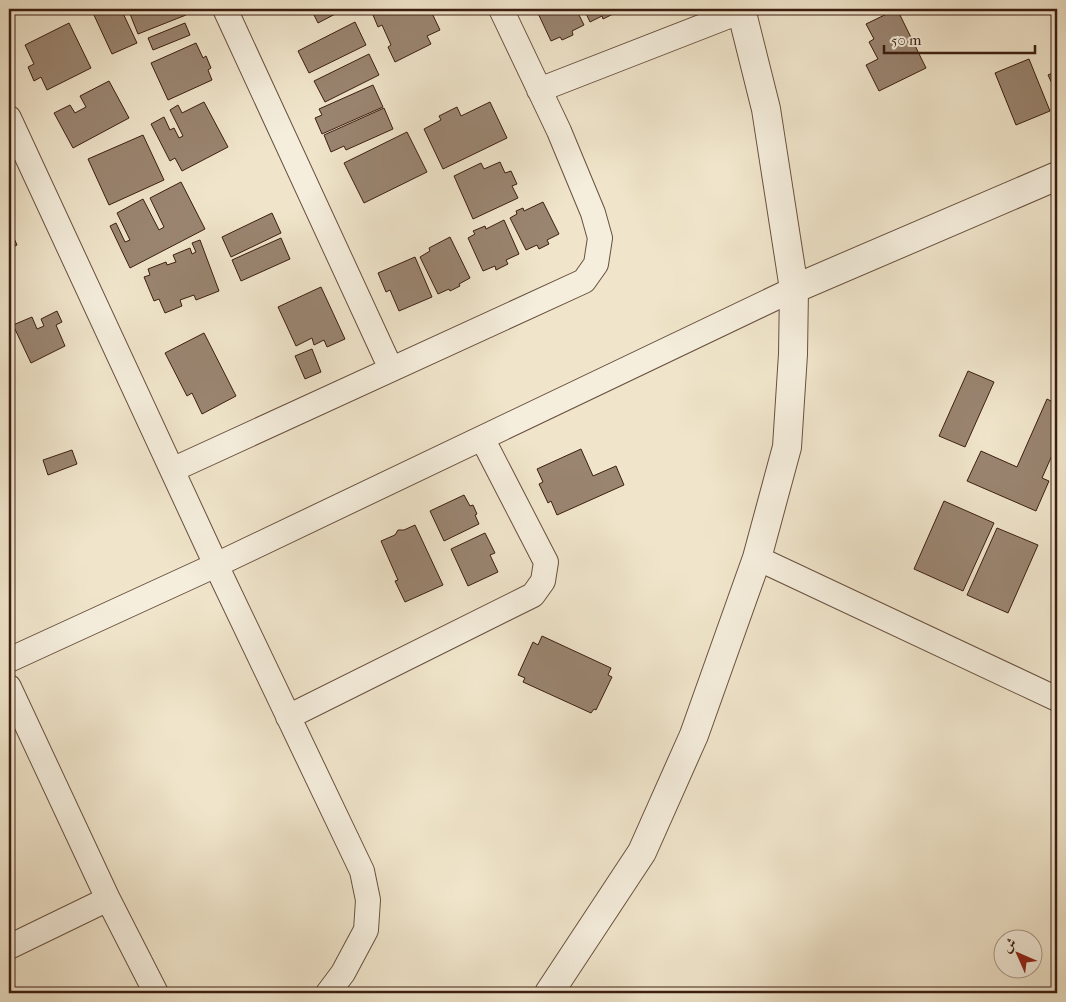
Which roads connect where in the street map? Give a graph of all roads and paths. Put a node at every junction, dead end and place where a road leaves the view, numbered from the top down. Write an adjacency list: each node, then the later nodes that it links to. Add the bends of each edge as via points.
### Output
1 (225, 9): 8 (street)
2 (501, 9): 4 (street)
3 (743, 9): 4 (street); 7 (street, via 766,109)
4 (539, 90): 8 (street, via 593,213 600,238 596,264 584,280)
5 (9, 118): 10 (street)
6 (1057, 176): 7 (street)
7 (794, 289): 9 (street); 11 (street, via 787,447)
8 (391, 369): 10 (street)
9 (482, 438): 12 (street); 16 (street, via 546,562 543,581 533,595)
10 (172, 470): 12 (street)
11 (757, 558): 15 (street); 21 (street, via 694,735 642,852)
12 (216, 565): 13 (street); 16 (street)
13 (9, 660)
14 (9, 687): 17 (street)
15 (1057, 699)
16 (288, 717): 20 (street, via 362,871 368,900 366,930 343,973)
17 (108, 899): 18 (street); 19 (street)
18 (9, 947)
19 (156, 993)
20 (328, 993)
21 (549, 993)

